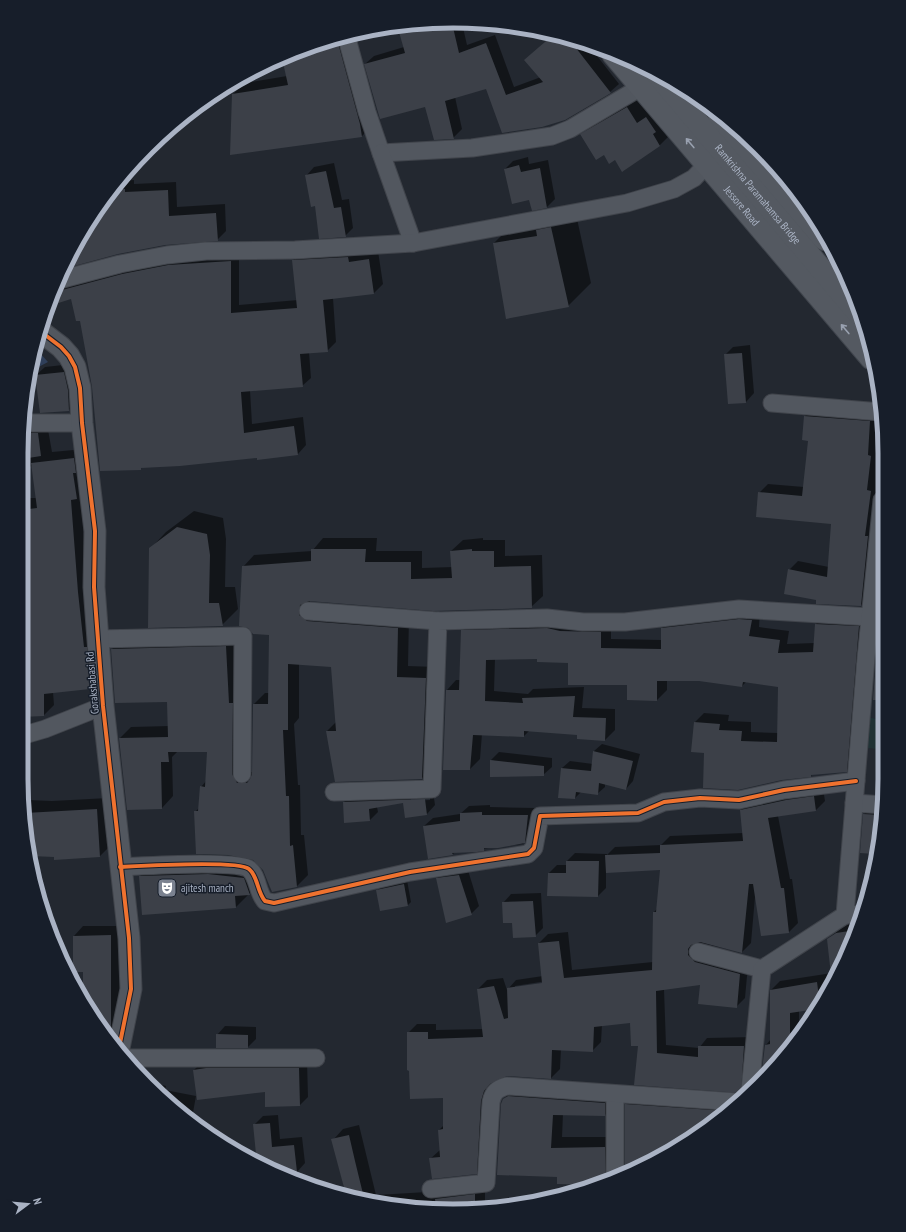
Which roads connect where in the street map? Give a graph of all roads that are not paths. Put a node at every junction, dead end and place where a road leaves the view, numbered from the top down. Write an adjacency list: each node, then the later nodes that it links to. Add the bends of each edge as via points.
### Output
1 (348, 41): 5 (street)
2 (632, 68): 3 (main road, Jessore Road)
3 (649, 80): 5 (street, via 570,129 552,136 472,148); 6 (main road, Jessore Road, one-way to 3); 10 (main road, Ramkrishna Paramahamsa Bridge)
4 (740, 139): 7 (main road)
5 (381, 153): 8 (street)
6 (707, 164): 8 (street, via 694,178 674,189 627,203); 12 (main road, Jessore Road, one-way to 6)
7 (803, 213)
8 (413, 243): 9 (street, via 295,250 206,251 120,264)
9 (66, 278)
10 (851, 305)
11 (45, 335): 16 (street, Gorakshabasi Rd, via 61,347 76,367)
12 (866, 352)
13 (772, 403): 14 (street)
14 (876, 412)
15 (29, 423): 16 (street)
16 (82, 423): 21 (street, Gorakshabasi Rd, via 95,531 94,586)
17 (878, 574): 19 (street)
18 (308, 611): 20 (street)
19 (870, 617): 20 (street, via 739,609 625,622 583,622 547,618); 25 (street)
20 (438, 621): 26 (street, via 432,788)
21 (97, 639): 22 (street, Gorakshabasi Rd); 24 (street, via 243,636)
22 (103, 706): 23 (street); 29 (street, Gorakshabasi Rd)
23 (28, 734)
24 (242, 774)
25 (856, 781): 27 (street); 29 (street, via 784,790 739,800 700,798 664,802 638,813 540,816 534,848 528,854 410,872 274,903 265,901 260,896 256,879 249,869 239,865)
26 (334, 792)
27 (854, 803): 28 (street); 31 (street)
28 (877, 805)
29 (120, 867): 34 (street, Gorakshabasi Rd, via 129,938 131,990)
30 (856, 914): 31 (street)
31 (844, 915): 33 (street)
32 (698, 952): 33 (street)
33 (762, 970): 37 (street)
34 (120, 1043)
35 (132, 1058): 36 (street)
36 (316, 1058)
37 (751, 1083)
38 (615, 1094): 39 (street); 40 (street); 41 (street, via 507,1086 499,1088 493,1093 491,1102 486,1182)
39 (730, 1102)
40 (615, 1172)
41 (431, 1189)

